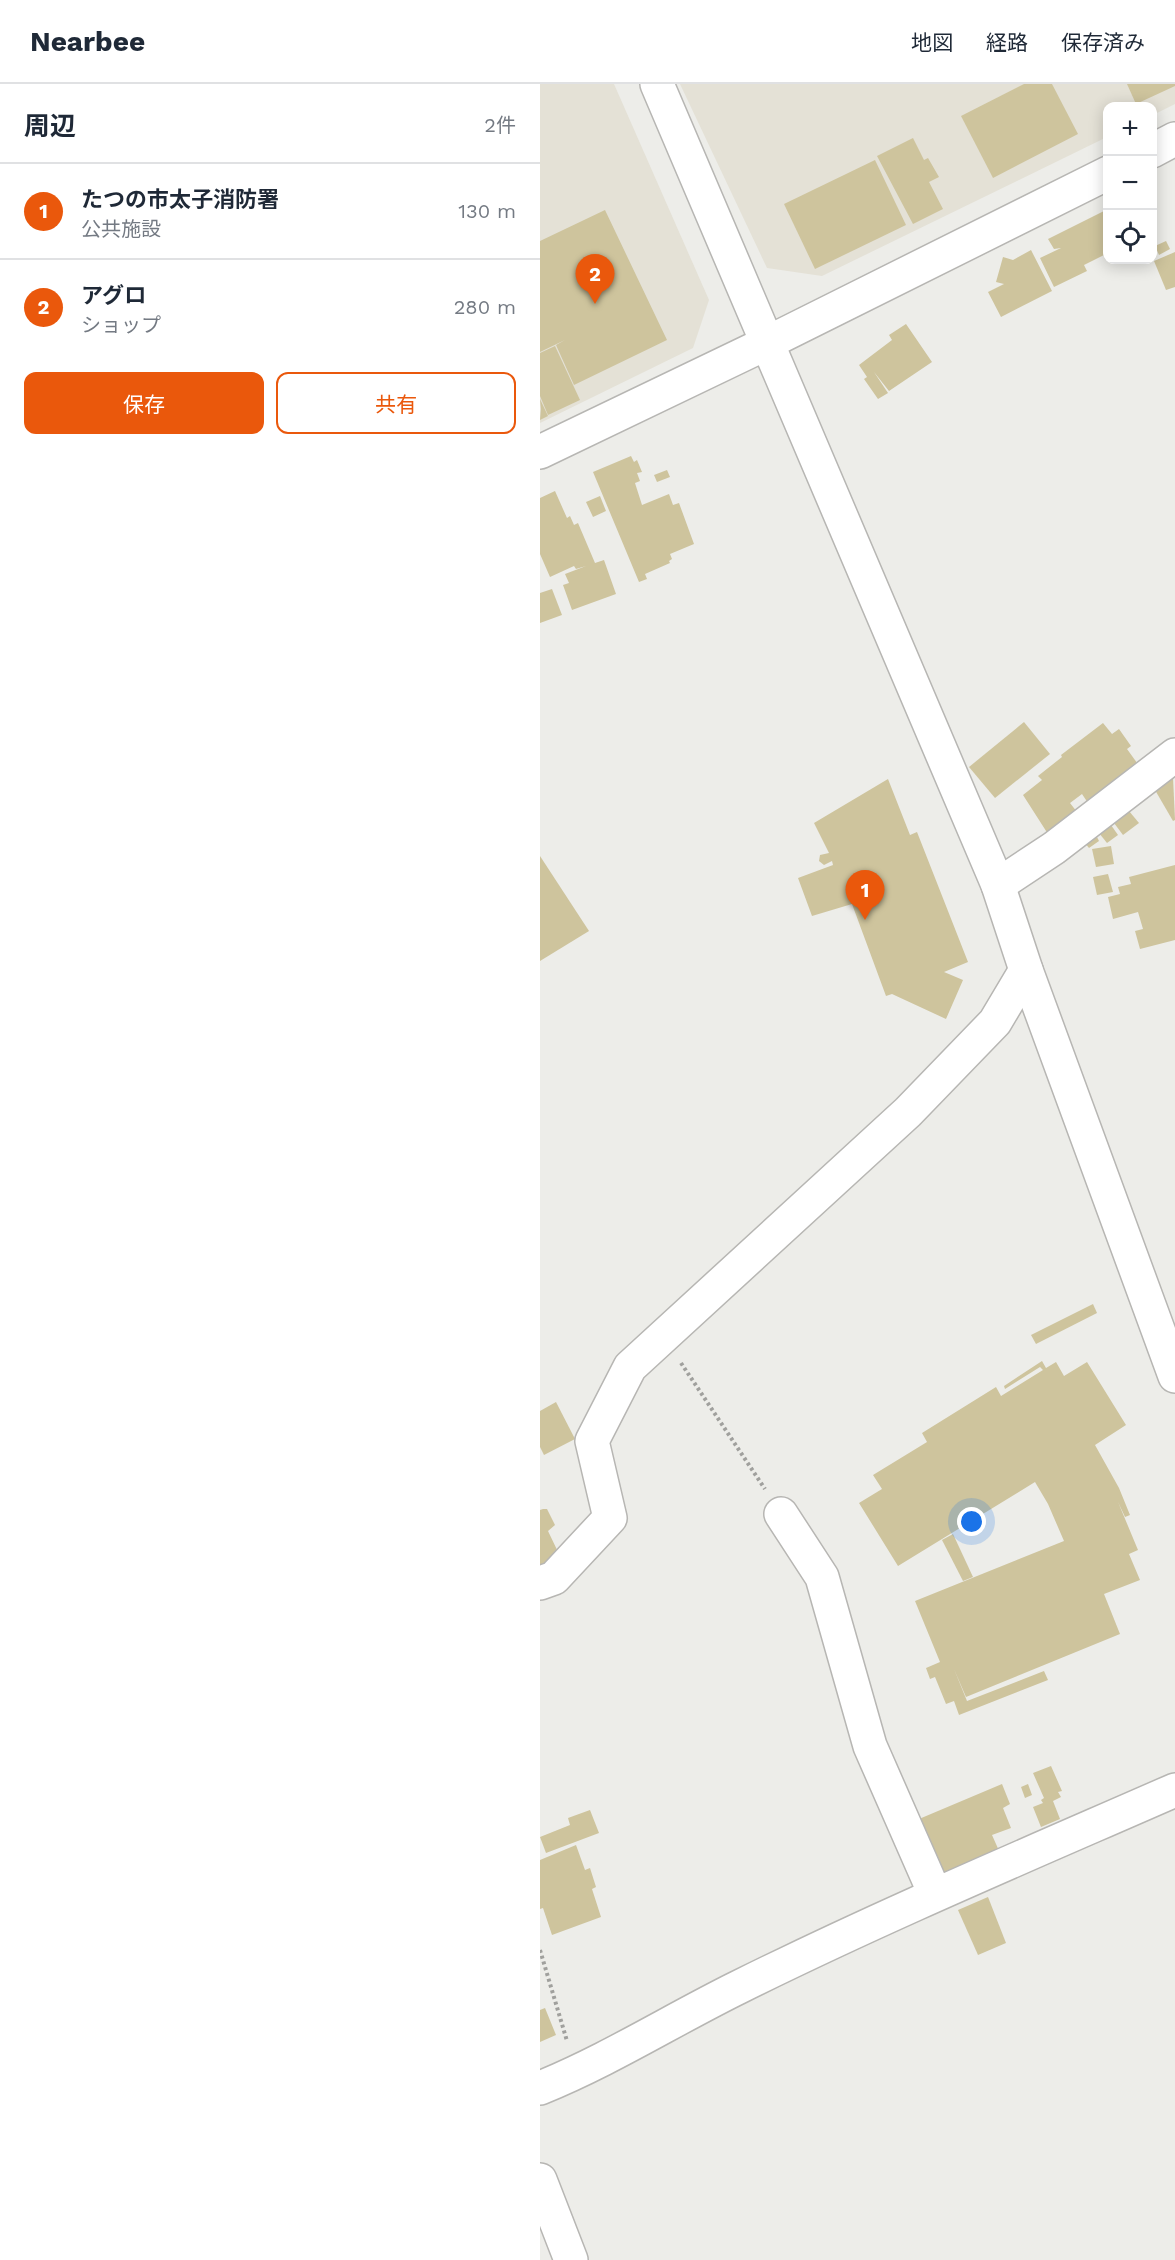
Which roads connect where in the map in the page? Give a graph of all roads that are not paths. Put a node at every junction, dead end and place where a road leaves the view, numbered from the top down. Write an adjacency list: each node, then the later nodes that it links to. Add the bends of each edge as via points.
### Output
1 (657, 84): 5 (street)
2 (1175, 140): 3 (street)
3 (1157, 149)
4 (1103, 175): 5 (street)
5 (769, 342): 6 (street); 8 (street)
6 (540, 452)
7 (1175, 755): 8 (street, via 1054,848)
8 (998, 885): 9 (street)
9 (1026, 970): 10 (street); 12 (street, via 995,1022 908,1112 630,1366 592,1441 610,1518 554,1578)
10 (1175, 1376)
11 (781, 1514): 14 (street, via 822,1577 870,1746)
12 (540, 1583)
13 (1175, 1791): 14 (street)
14 (935, 1894): 15 (street)
15 (540, 2088)
16 (540, 2180): 17 (street)
17 (571, 2260)

